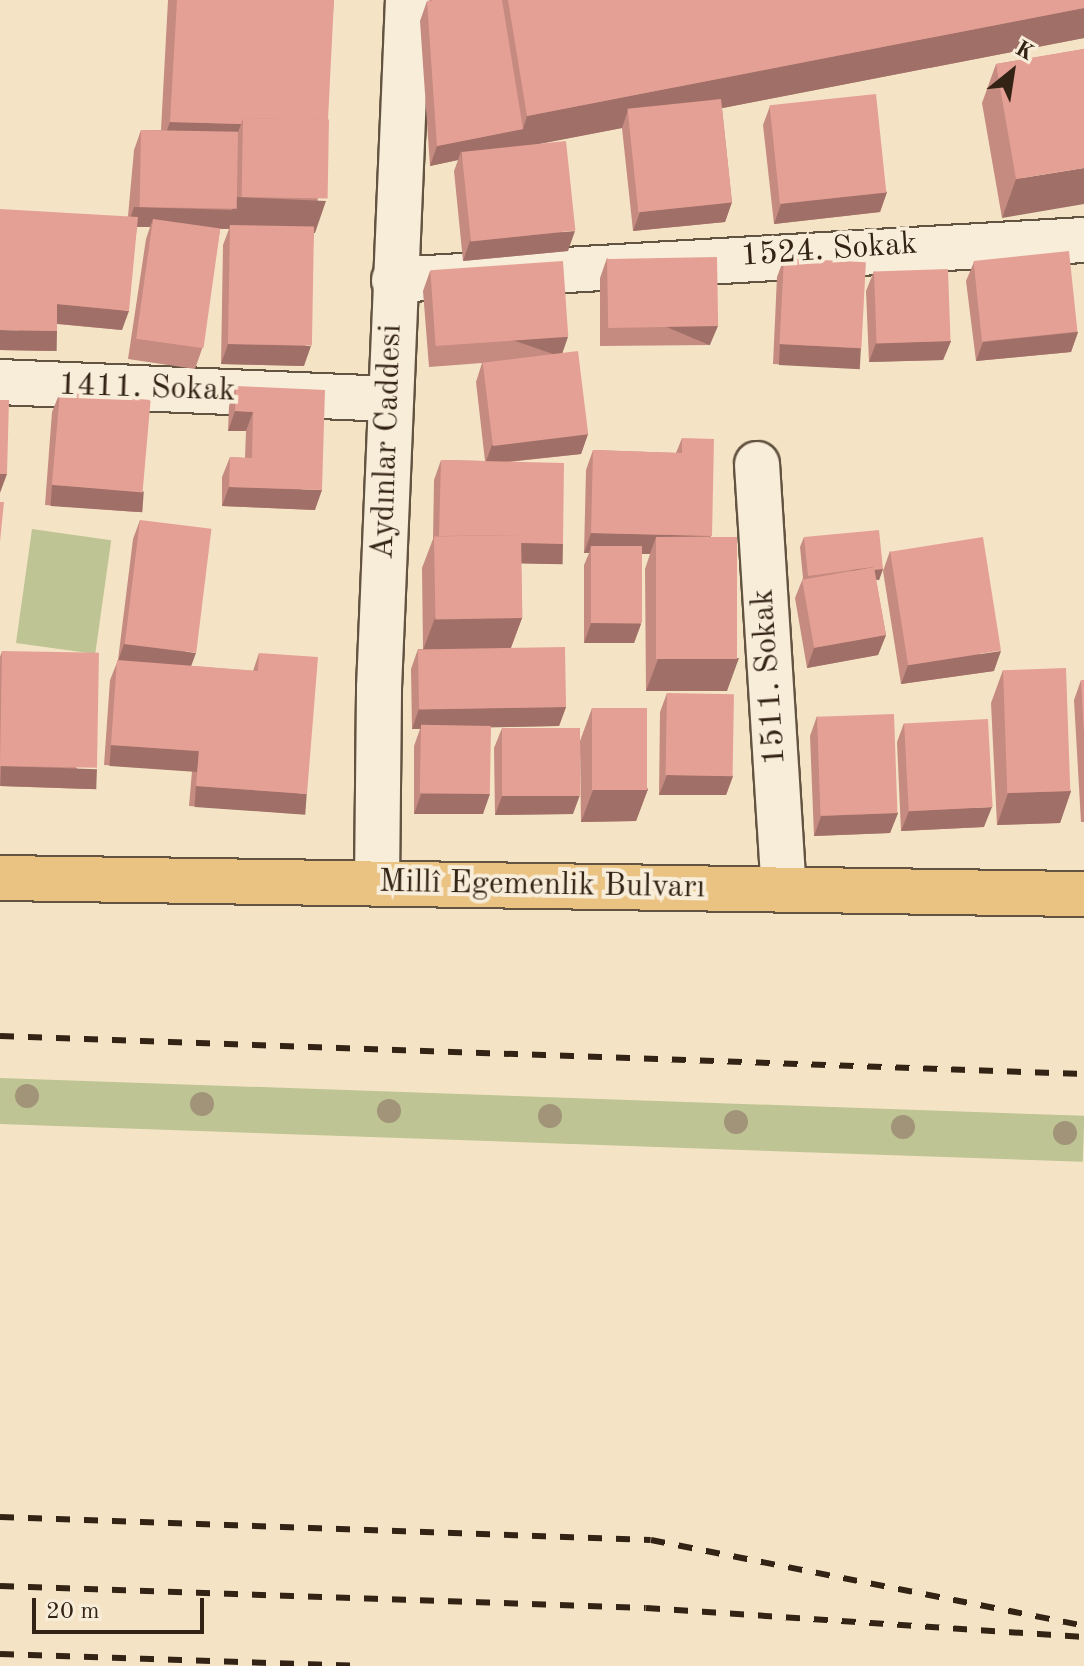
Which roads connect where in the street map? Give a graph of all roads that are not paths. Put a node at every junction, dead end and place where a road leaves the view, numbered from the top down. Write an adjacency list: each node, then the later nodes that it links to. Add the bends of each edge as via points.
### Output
1 (408, 0): 3 (street, Aydınlar Caddesi)
2 (1084, 240): 3 (street, 1524. Sokak)
3 (394, 280): 5 (street, Aydınlar Caddesi)
4 (0, 382): 5 (street, 1411. Sokak)
5 (389, 399): 8 (street, Aydınlar Caddesi)
6 (757, 464): 9 (street, 1511. Sokak)
7 (0, 878): 8 (main road, Millî Egemenlik Bulvarı)
8 (377, 883): 9 (main road, Millî Egemenlik Bulvarı)
9 (784, 889): 10 (main road, Millî Egemenlik Bulvarı)
10 (1084, 894)

